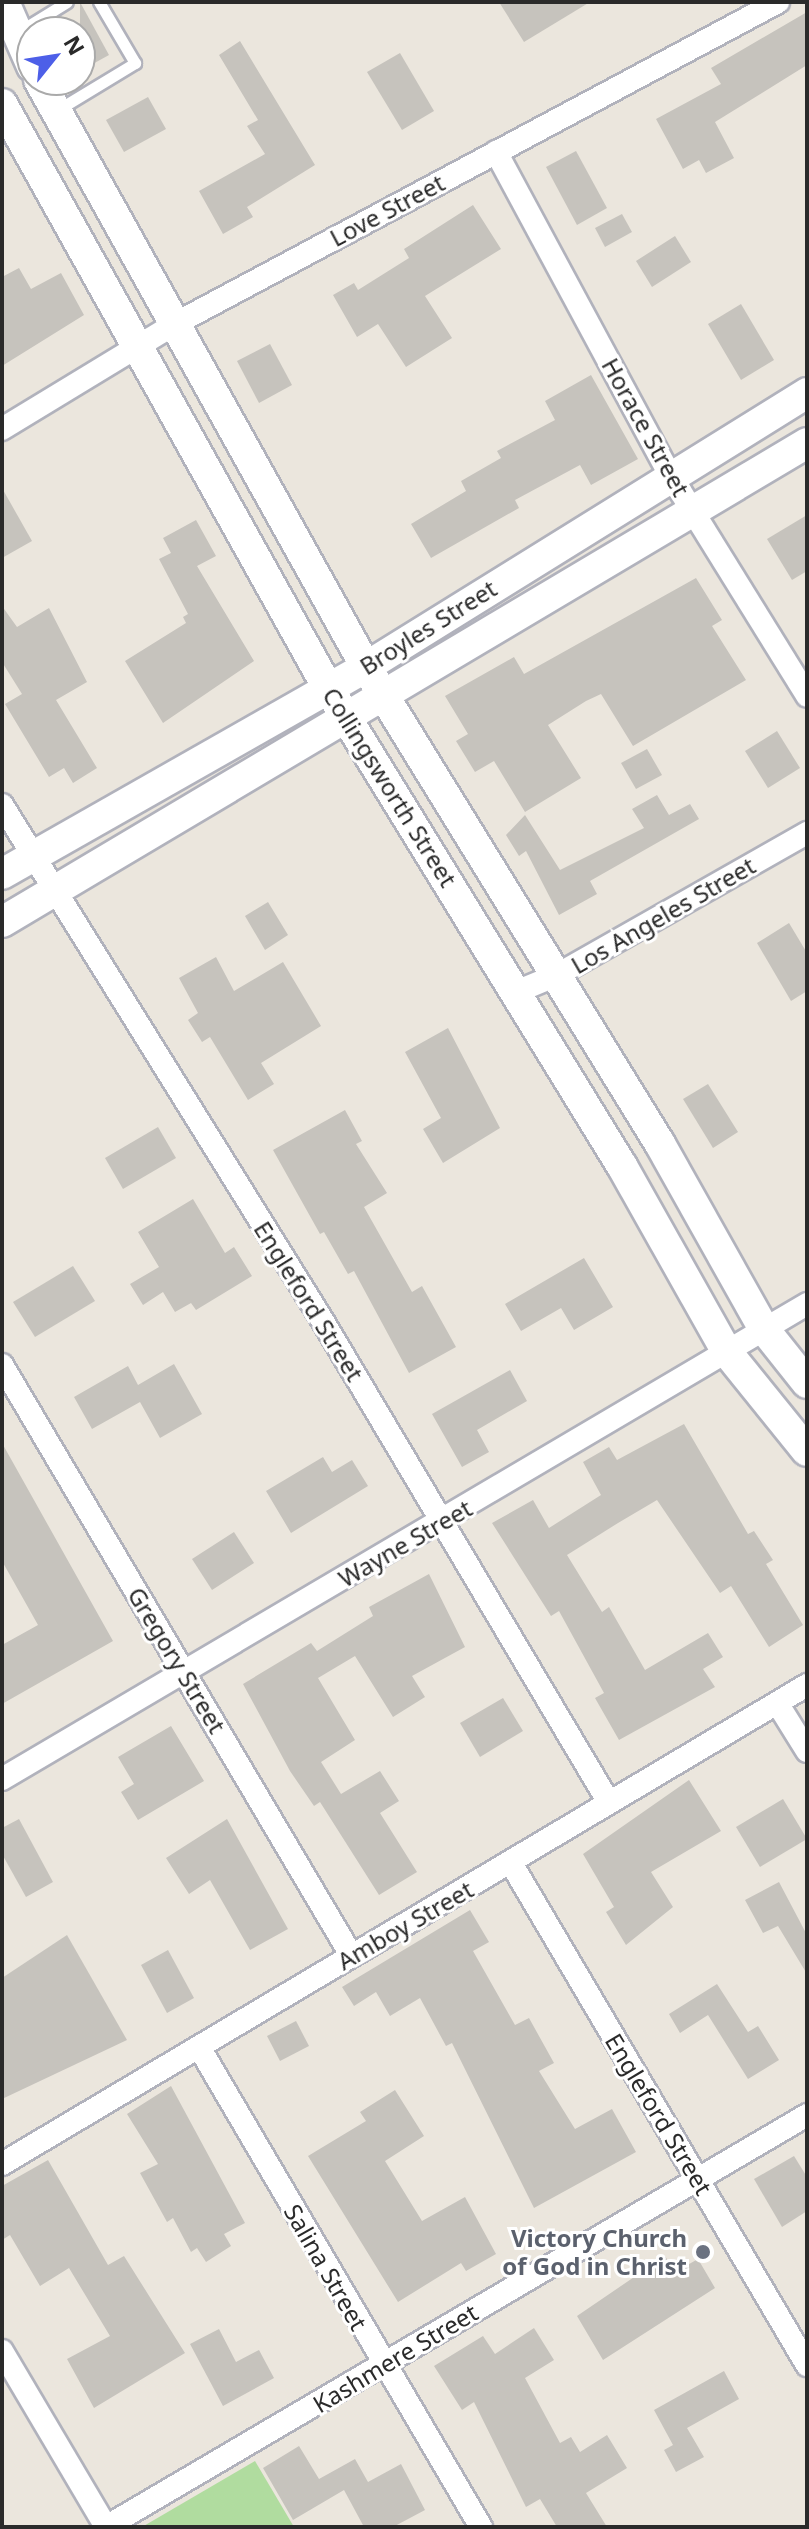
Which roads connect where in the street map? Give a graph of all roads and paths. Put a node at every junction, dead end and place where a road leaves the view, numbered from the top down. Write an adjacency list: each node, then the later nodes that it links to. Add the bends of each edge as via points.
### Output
1 (4, 2): 6 (main road)
2 (67, 2): 5 (lane)
3 (99, 2): 9 (lane, via 135,63)
4 (778, 2): 10 (street, Love Street)
5 (44, 16)
6 (16, 31)
7 (48, 96): 9 (main road, Collingsworth Street)
8 (2, 104): 12 (main road, Collingsworth Street)
9 (56, 111): 11 (main road, Collingsworth Street)
10 (496, 152): 11 (street, Love Street); 16 (street, Horace Street)
11 (173, 325): 12 (street, Love Street); 18 (main road, Collingsworth Street)
12 (136, 346): 14 (street, Love Street); 19 (main road, Collingsworth Street)
13 (807, 393): 16 (main road, Broyles Street)
14 (2, 429)
15 (807, 443): 17 (main road, Broyles Street)
16 (669, 473): 17 (street, Horace Street); 18 (main road, Broyles Street)
17 (693, 512): 20 (street, Horace Street); 21 (main road, Broyles Street)
18 (366, 667): 19 (main road, Broyles Street); 21 (main road, Collingsworth Street)
19 (328, 688): 22 (main road, Collingsworth Street); 25 (main road, Broyles Street)
20 (807, 696)
21 (384, 697): 22 (main road, Broyles Street); 29 (main road, Collingsworth Street)
22 (347, 718): 27 (main road, Broyles Street); 30 (main road, Collingsworth Street)
23 (2, 805): 25 (street, Engleford Street)
24 (807, 833): 29 (street, Los Angeles Street)
25 (30, 856): 26 (main road, Broyles Street); 27 (street, Engleford Street)
26 (2, 874)
27 (51, 890): 28 (main road, Broyles Street); 37 (street, Engleford Street)
28 (2, 922)
29 (557, 975): 30 (street, Los Angeles Street); 32 (main road, Collingsworth Street)
30 (516, 992): 33 (main road, Collingsworth Street)
31 (807, 1304): 32 (street, Wayne Street)
32 (764, 1329): 33 (street, Wayne Street); 35 (main road, Collingsworth Street)
33 (727, 1352): 36 (main road, Collingsworth Street); 37 (street, Wayne Street)
34 (2, 1365): 38 (street, Gregory Street)
35 (807, 1383)
36 (807, 1451)
37 (443, 1521): 38 (street, Wayne Street); 43 (street, Engleford Street)
38 (185, 1672): 42 (street, Wayne Street); 45 (street, Gregory Street)
39 (807, 1685): 40 (street, Amboy Street)
40 (779, 1706): 41 (street); 43 (street, Amboy Street)
41 (807, 1751)
42 (2, 1779)
43 (608, 1801): 44 (street, Amboy Street)
44 (511, 1863): 45 (street, Amboy Street); 49 (street, Engleford Street)
45 (351, 1955): 46 (street, Amboy Street)
46 (199, 2047): 48 (street, Amboy Street); 51 (street, Salina Street)
47 (807, 2115): 49 (street, Kashmere Street)
48 (2, 2164)
49 (697, 2178): 51 (street, Kashmere Street); 52 (street, Engleford Street)
50 (2, 2351): 53 (street)
51 (382, 2365): 53 (street, Kashmere Street); 54 (street, Salina Street)
52 (807, 2365)
53 (106, 2527)
54 (481, 2527)

